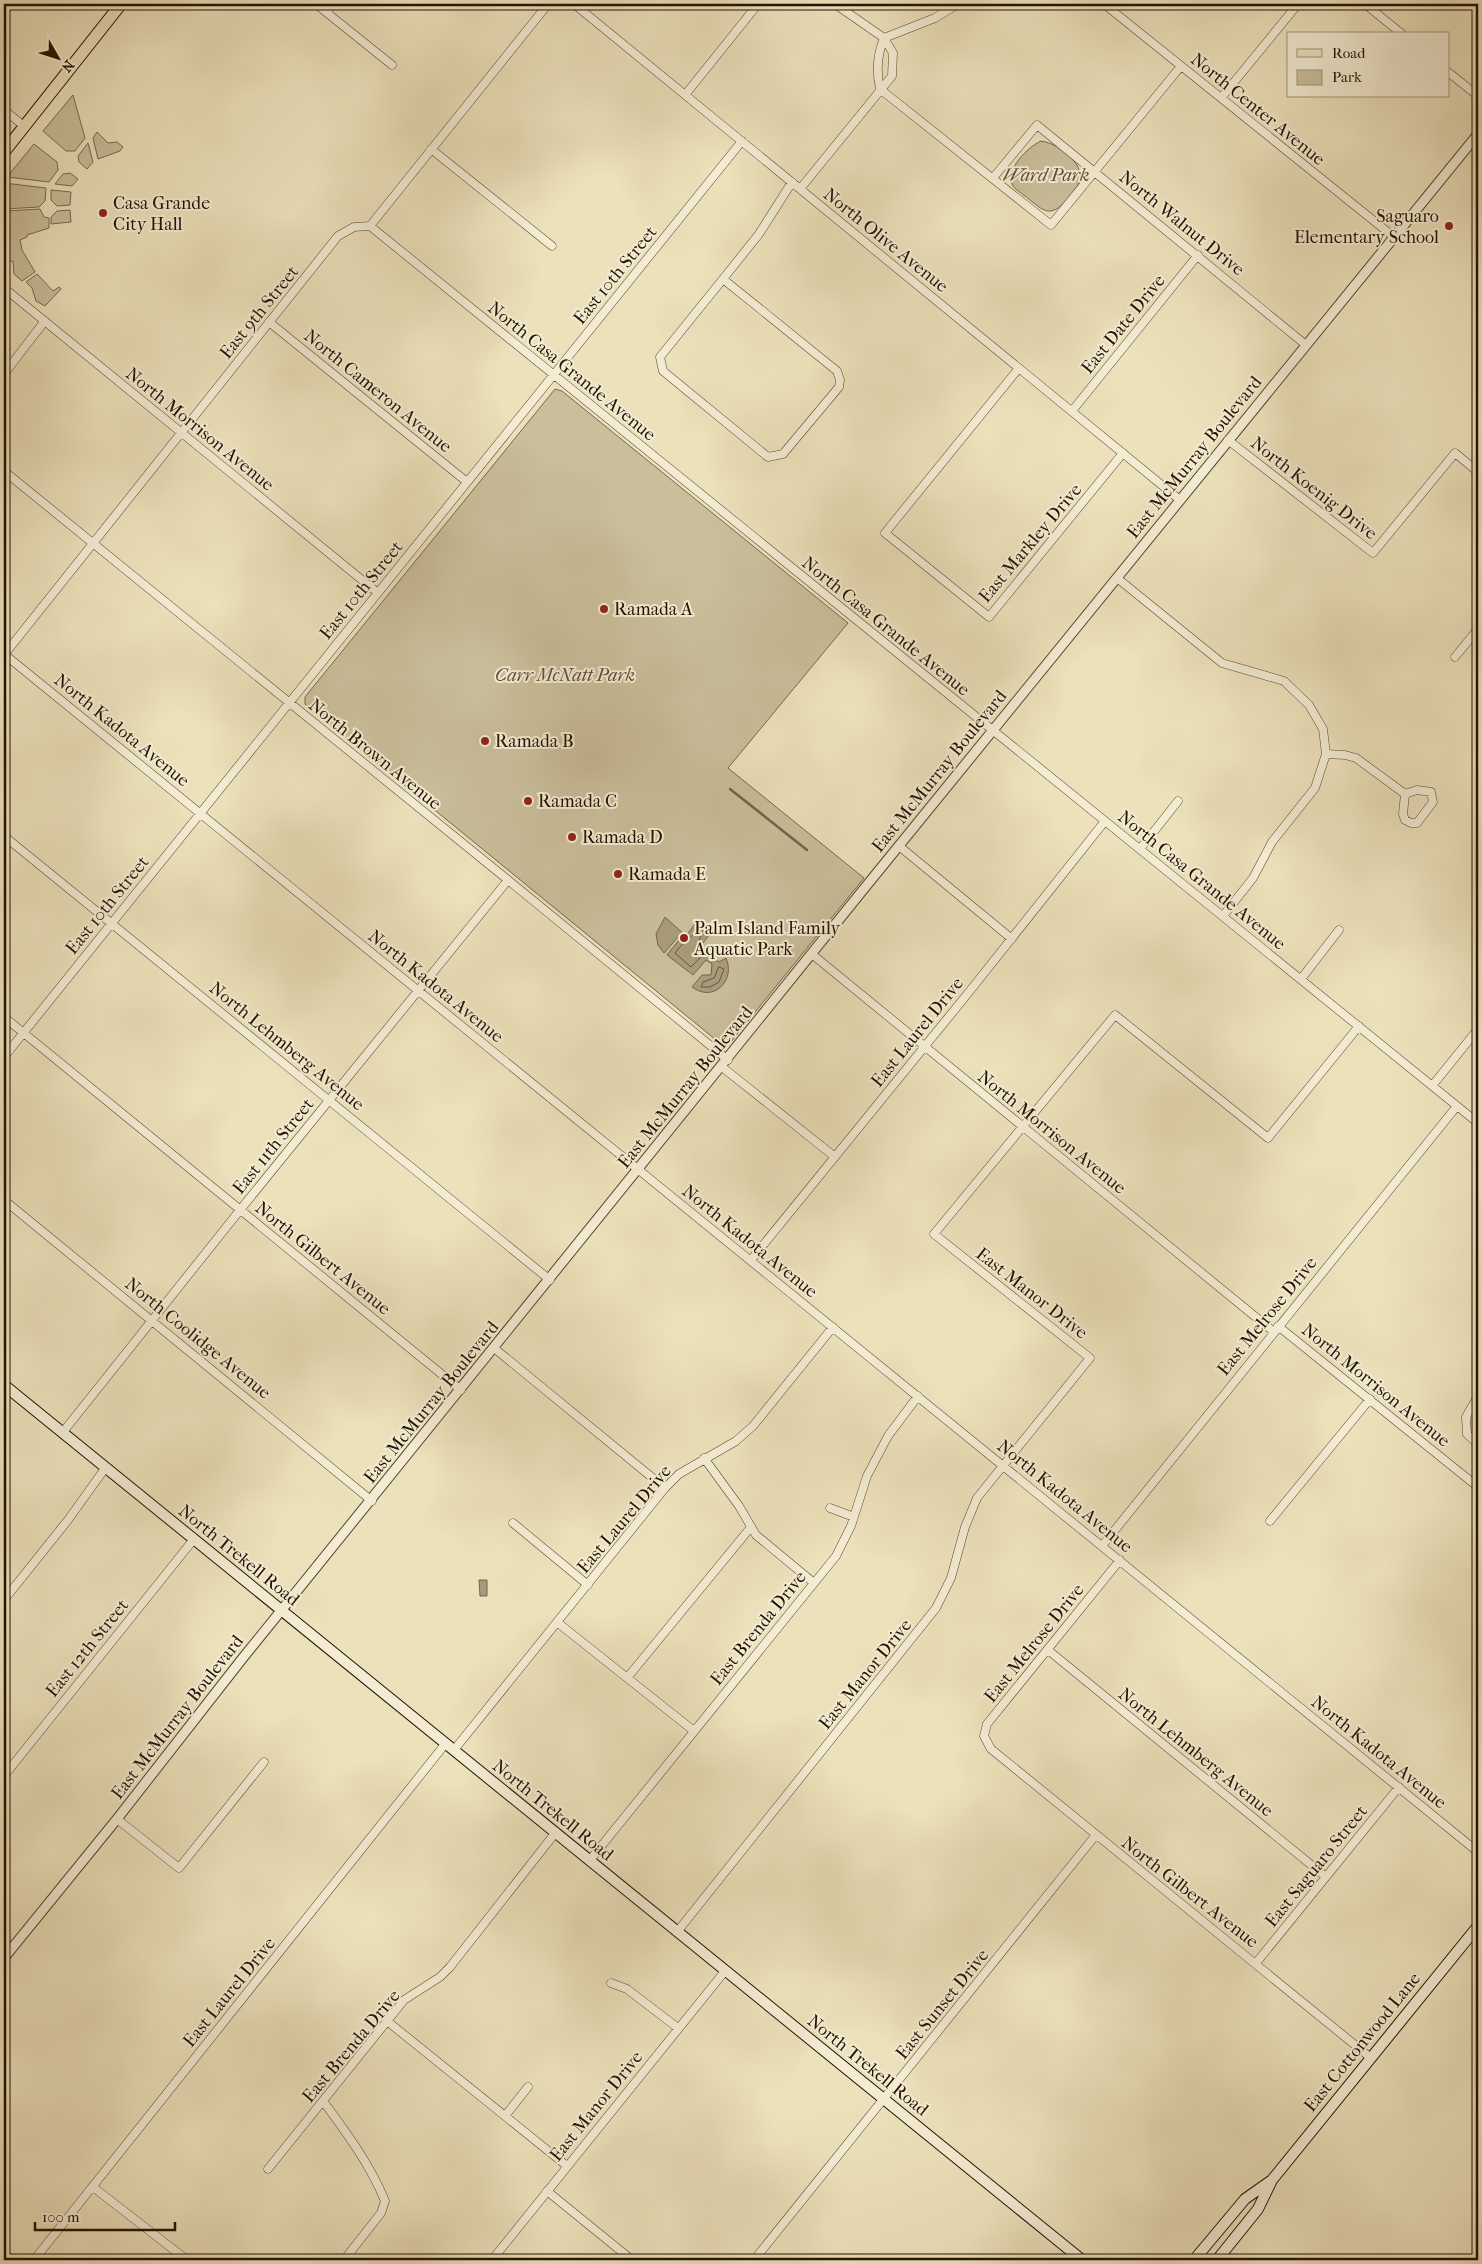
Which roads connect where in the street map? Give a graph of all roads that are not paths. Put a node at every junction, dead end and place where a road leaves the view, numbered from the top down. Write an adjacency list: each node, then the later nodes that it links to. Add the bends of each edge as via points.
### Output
1 (122, 4): 23 (main road)
2 (316, 4): 12 (street)
3 (333, 4): 12 (street)
4 (548, 4): 26 (street)
5 (574, 4): 19 (street, North Olive Avenue)
6 (758, 4): 19 (street)
7 (835, 4): 14 (street)
8 (958, 4): 14 (street, via 935,18)
9 (1104, 4): 16 (street, North Center Avenue)
10 (1298, 4): 21 (street)
11 (1365, 4): 13 (street)
12 (326, 12): 15 (street)
13 (1400, 32)
14 (884, 38): 18 (street, via 878,59); 18 (street, via 893,53 892,76)
15 (392, 65)
16 (1181, 66): 21 (street, North Center Avenue); 28 (street)
17 (1450, 74): 20 (street)
18 (880, 89): 29 (street); 31 (street)
19 (685, 95): 25 (street, North Olive Avenue)
20 (1478, 96)
21 (1221, 98): 33 (street, North Center Avenue)
22 (4, 110): 23 (street)
23 (24, 126): 27 (main road)
24 (1478, 134): 33 (street, East McMurray Boulevard)
25 (742, 141): 30 (street, North Olive Avenue); 43 (street, East 10th Street)
26 (431, 149): 32 (street); 34 (street)
27 (4, 152)
28 (1094, 171): 29 (street, North Walnut Drive, via 1037,125); 29 (street, via 1051,225); 35 (street, North Walnut Drive)
29 (993, 178)
30 (792, 182): 31 (street, North Olive Avenue); 36 (street, via 760,234)
31 (800, 189): 41 (street, North Olive Avenue)
32 (370, 226): 39 (street, East 9th Street, via 354,227 338,236); 43 (street, North Casa Grande Avenue)
33 (1394, 237): 40 (street, East McMurray Boulevard)
34 (552, 246)
35 (1198, 255): 40 (street, North Walnut Drive); 44 (street, East Date Drive)
36 (723, 279): 36 (street, via 660,357 663,371 768,457 783,454 839,387 837,371)
37 (4, 288): 38 (street, North Morrison Avenue)
38 (44, 322): 42 (street); 45 (street, North Morrison Avenue)
39 (269, 322): 45 (street, East 9th Street); 50 (street, North Cameron Avenue)
40 (1306, 345): 46 (street, East McMurray Boulevard)
41 (1019, 368): 44 (street, North Olive Avenue); 47 (street, East Markley Drive, via 884,533 989,617)
42 (4, 374)
43 (553, 376): 50 (street, East 10th Street); 59 (street, North Casa Grande Avenue)
44 (1072, 411): 47 (street, North Olive Avenue)
45 (181, 434): 52 (street, East 9th Street); 54 (street, North Morrison Avenue)
46 (1228, 440): 49 (street, North Koenig Drive, via 1373,553 1455,453); 51 (street, East McMurray Boulevard)
47 (1123, 453): 51 (street, North Olive Avenue)
48 (4, 471): 52 (street, North Brown Avenue)
49 (1478, 472)
50 (467, 482): 54 (street, East 10th Street)
51 (1180, 500): 53 (street, East McMurray Boulevard)
52 (93, 543): 56 (street, East 9th Street); 58 (street, North Brown Avenue)
53 (1117, 578): 59 (street, East McMurray Boulevard); 60 (street, via 1222,663 1284,681 1309,704 1323,729)
54 (378, 593): 58 (street, East 10th Street)
55 (1478, 628): 57 (street)
56 (4, 654): 63 (street, North Kadota Avenue)
57 (1456, 657)
58 (289, 704): 63 (street, East 10th Street); 68 (street, North Brown Avenue)
59 (992, 732): 64 (street, North Casa Grande Avenue); 66 (street, East McMurray Boulevard)
60 (1326, 754): 61 (street, via 1356,758); 69 (street, via 1315,788 1272,842 1253,878)
61 (1405, 794): 61 (street, via 1405,820 1417,822 1433,802 1432,792 1416,790)
62 (1178, 801): 67 (street)
63 (201, 813): 70 (street, East 10th Street); 75 (street, North Kadota Avenue)
64 (1105, 821): 67 (street, North Casa Grande Avenue); 72 (street, East Laurel Drive)
65 (4, 836): 70 (street, North Lehmberg Avenue)
66 (899, 846): 72 (street); 73 (street, East McMurray Boulevard)
67 (1140, 849): 69 (street, North Casa Grande Avenue)
68 (508, 880): 75 (street, East 11th Street); 82 (street, North Brown Avenue)
69 (1222, 916): 74 (street, North Casa Grande Avenue)
70 (112, 923): 79 (street, East 10th Street); 84 (street, North Lehmberg Avenue)
71 (1339, 930): 74 (street)
72 (1012, 939): 80 (street, East Laurel Drive)
73 (813, 955): 80 (street, North Morrison Avenue); 82 (street, East McMurray Boulevard)
74 (1301, 979): 77 (street, North Casa Grande Avenue)
75 (420, 991): 84 (street, East 11th Street); 89 (street, North Kadota Avenue)
76 (4, 1017): 79 (street, North Gilbert Avenue)
77 (1359, 1026): 83 (street, North Casa Grande Avenue); 87 (street, East Manor Drive, via 1268,1138 1115,1015)
78 (1478, 1030): 83 (street)
79 (24, 1033): 81 (street, East 10th Street); 91 (street, North Gilbert Avenue)
80 (924, 1047): 87 (street, North Morrison Avenue); 88 (street, East Laurel Drive)
81 (4, 1058)
82 (725, 1064): 88 (street, North Brown Avenue); 89 (street, East McMurray Boulevard)
83 (1432, 1086): 85 (street, North Casa Grande Avenue)
84 (330, 1100): 91 (street, East 11th Street); 93 (street, North Lehmberg Avenue)
85 (1457, 1106): 86 (street, North Casa Grande Avenue); 96 (street, East Melrose Drive)
86 (1478, 1123)
87 (1022, 1126): 96 (street, North Morrison Avenue); 106 (street, East Manor Drive, via 934,1234 1090,1358)
88 (835, 1157): 92 (street, East Laurel Drive)
89 (638, 1170): 92 (street, North Kadota Avenue); 93 (street, East McMurray Boulevard)
90 (4, 1200): 94 (street, North Coolidge Avenue)
91 (240, 1210): 94 (street, East 11th Street); 99 (street, North Gilbert Avenue)
92 (750, 1260): 95 (street, North Kadota Avenue)
93 (550, 1280): 97 (street, East McMurray Boulevard)
94 (153, 1320): 103 (street, East 11th Street); 110 (street, North Coolidge Avenue)
95 (833, 1327): 100 (street, North Kadota Avenue); 105 (street, East Laurel Drive, via 753,1426 736,1441)
96 (1276, 1329): 102 (street, North Morrison Avenue); 117 (street, East Melrose Drive)
97 (494, 1348): 99 (street, East McMurray Boulevard); 109 (street)
98 (4, 1384): 103 (main road, North Trekell Road)
99 (461, 1390): 110 (street, East McMurray Boulevard)
100 (918, 1396): 106 (street, North Kadota Avenue); 112 (street, East Brenda Drive, via 888,1436 867,1476)
101 (1478, 1396): 104 (street, via 1466,1417 1467,1434)
102 (1370, 1399): 108 (street, North Morrison Avenue); 113 (street)
103 (63, 1432): 107 (main road, North Trekell Road)
104 (1478, 1444)
105 (704, 1458): 109 (street, East Laurel Drive, via 679,1474); 115 (street)
106 (1003, 1465): 117 (street, North Kadota Avenue); 139 (street, East Manor Drive, via 977,1498 951,1578 936,1608)
107 (106, 1468): 116 (main road, North Trekell Road); 121 (street)
108 (1478, 1487)
109 (665, 1488): 120 (street, East Laurel Drive)
110 (372, 1501): 122 (street, East McMurray Boulevard)
111 (830, 1508): 112 (street)
112 (854, 1517): 119 (street, East Brenda Drive, via 836,1556)
113 (1270, 1521)
114 (513, 1523): 120 (street)
115 (751, 1527): 119 (street, via 756,1535); 125 (street)
116 (194, 1539): 122 (main road, North Trekell Road); 130 (street, East 12th Street)
117 (1102, 1546): 118 (street, North Kadota Avenue)
118 (1120, 1560): 124 (street, East Melrose Drive); 131 (street, North Kadota Avenue)
119 (814, 1583): 126 (street, East Brenda Drive)
120 (588, 1585): 123 (street, East Laurel Drive)
121 (4, 1600)
122 (282, 1610): 127 (main road, North Trekell Road); 132 (street, East McMurray Boulevard)
123 (558, 1623): 125 (street); 127 (street, East Laurel Drive)
124 (1048, 1650): 128 (street, East Melrose Drive, via 987,1724 984,1736); 137 (street, North Lehmberg Avenue)
125 (627, 1678): 126 (street)
126 (694, 1731): 136 (street, East Brenda Drive)
127 (450, 1747): 133 (main road, North Trekell Road); 154 (street, East Laurel Drive)
128 (991, 1749): 134 (street, North Gilbert Avenue)
129 (264, 1762): 132 (street, via 179,1868)
130 (4, 1776)
131 (1399, 1787): 135 (street, North Kadota Avenue); 137 (street, East Saguaro Street)
132 (117, 1819): 140 (street, East McMurray Boulevard)
133 (556, 1832): 136 (main road, North Trekell Road); 144 (street, East Brenda Drive, via 450,1967 404,2000)
134 (1095, 1836): 141 (street, North Gilbert Avenue); 148 (street, East Sunset Drive)
135 (1478, 1852)
136 (590, 1860): 139 (main road, North Trekell Road)
137 (1326, 1877): 141 (street, East Saguaro Street)
138 (1478, 1926): 146 (main road, East Cottonwood Lane)
139 (677, 1932): 142 (main road, North Trekell Road)
140 (4, 1958)
141 (1256, 1963): 146 (street, North Gilbert Avenue)
142 (725, 1971): 145 (street, East Manor Drive); 148 (main road, North Trekell Road)
143 (611, 1984): 145 (street, via 627,1989)
144 (387, 2021): 149 (street, East Brenda Drive); 150 (street)
145 (678, 2028): 151 (street, East Manor Drive)
146 (1371, 2058): 153 (main road, East Cottonwood Lane)
147 (528, 2087): 150 (street)
148 (884, 2099): 161 (street, East Sunset Drive); 162 (main road, North Trekell Road)
149 (323, 2101): 152 (street, East Brenda Drive); 158 (street, via 345,2131 385,2201 381,2213)
150 (505, 2116): 151 (street)
151 (567, 2166): 155 (street, East Manor Drive)
152 (268, 2169)
153 (1272, 2180): 163 (main road, East Cottonwood Lane, via 1246,2199); 164 (main road, East Cottonwood Lane, via 1258,2209)
154 (93, 2187): 156 (street, East Laurel Drive); 157 (street)
155 (547, 2191): 159 (street, East Manor Drive); 160 (street)
156 (34, 2260)
157 (187, 2260)
158 (344, 2260)
159 (492, 2260)
160 (632, 2260)
161 (754, 2260)
162 (1082, 2260)
163 (1194, 2260)
164 (1218, 2260)

